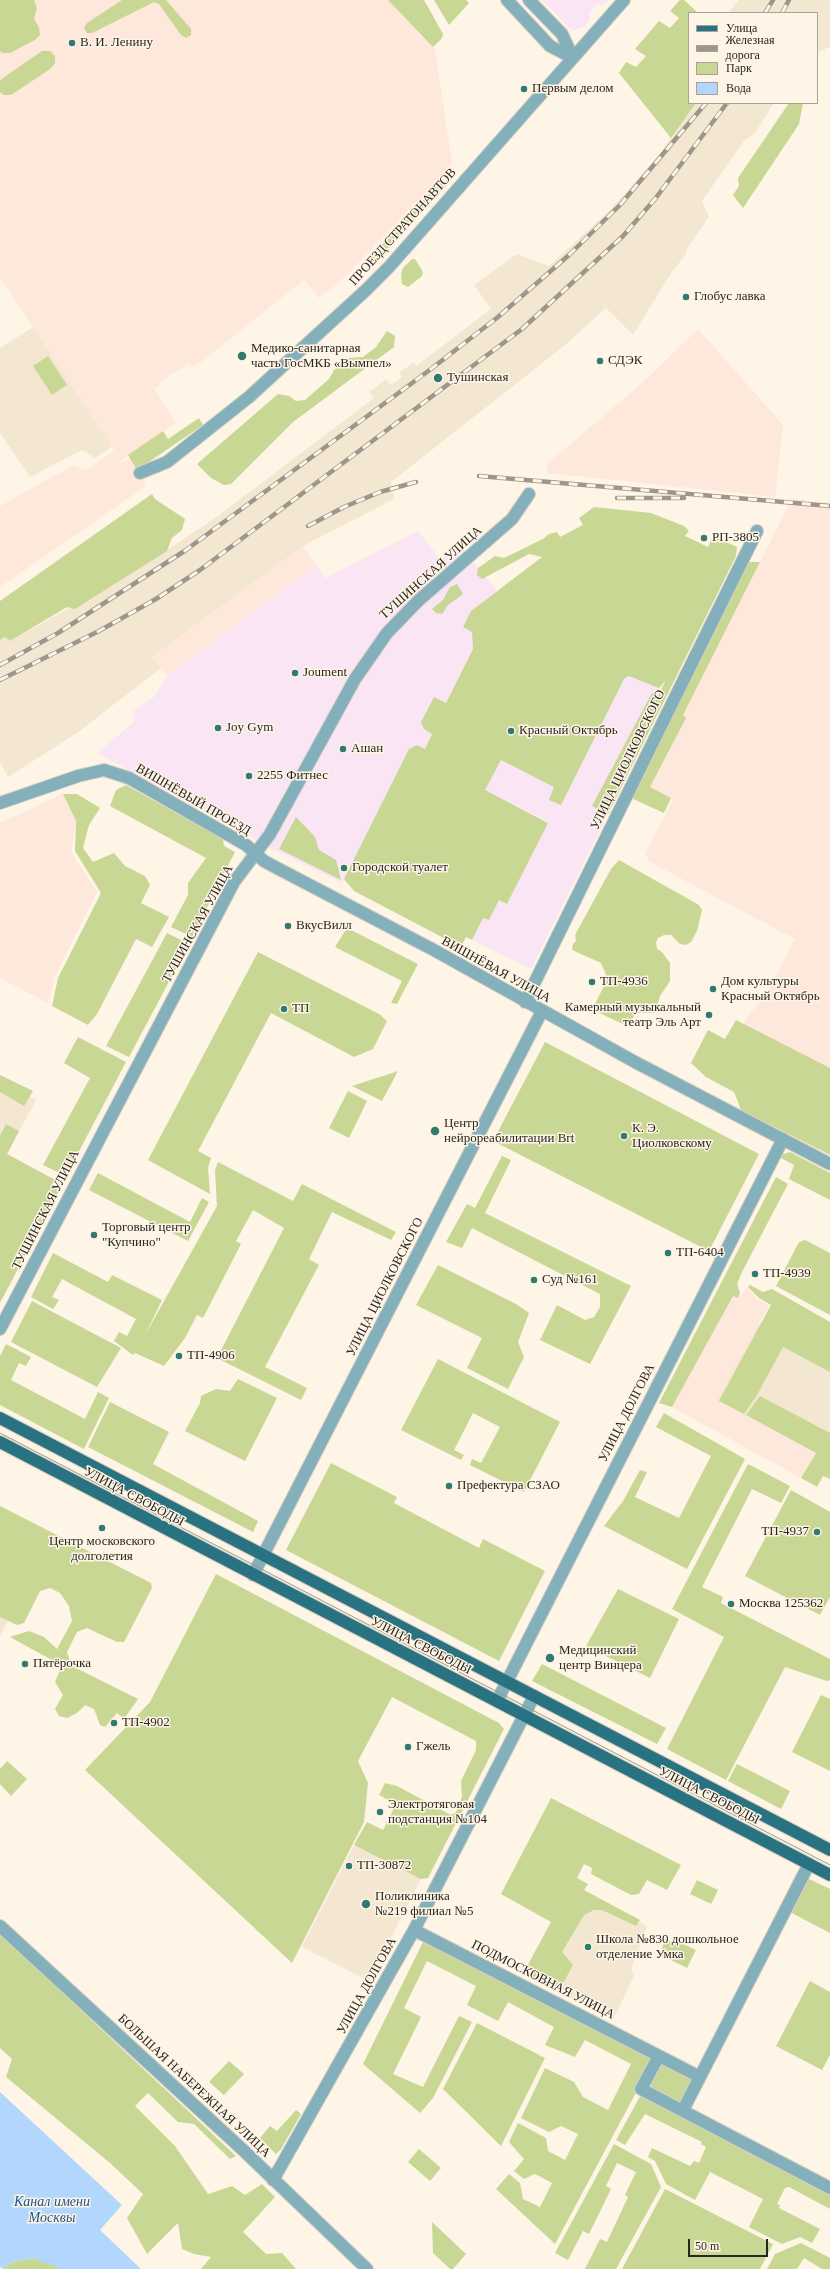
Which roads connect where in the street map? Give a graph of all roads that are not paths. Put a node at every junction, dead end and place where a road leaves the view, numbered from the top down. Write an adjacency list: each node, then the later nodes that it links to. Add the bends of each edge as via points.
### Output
1 (507, 0): 4 (street, via 550,46)
2 (529, 0): 4 (street, via 562,34)
3 (624, 0): 4 (street, ПРОЕЗД СТРАТОНАВТОВ)
4 (573, 58): 5 (street, ПРОЕЗД СТРАТОНАВТОВ, via 366,290 249,397 167,462)
5 (140, 473)
6 (529, 494): 9 (street, ТУШИНСКАЯ УЛИЦА, via 512,519 418,601 387,633 356,679)
7 (757, 531): 10 (street, УЛИЦА ЦИОЛКОВСКОГО)
8 (0, 804): 9 (street, ВИШНЁВЫЙ ПРОЕЗД, via 78,776 104,770 129,778 246,845)
9 (256, 855): 10 (street, ВИШНЁВАЯ УЛИЦА, via 275,868 432,949); 14 (street, ТУШИНСКАЯ УЛИЦА, via 246,864 234,882)
10 (525, 1002): 11 (street, ВИШНЁВАЯ УЛИЦА)
11 (542, 1011): 12 (street, ВИШНЁВАЯ УЛИЦА); 17 (street, УЛИЦА ЦИОЛКОВСКОГО)
12 (782, 1139): 13 (street, ВИШНЁВАЯ УЛИЦА); 19 (street, УЛИЦА ДОЛГОВА)
13 (830, 1164)
14 (0, 1329)
15 (0, 1418): 17 (main road, УЛИЦА СВОБОДЫ)
16 (0, 1442): 18 (main road, УЛИЦА СВОБОДЫ)
17 (263, 1556): 18 (street, УЛИЦА ЦИОЛКОВСКОГО); 19 (main road, УЛИЦА СВОБОДЫ)
18 (253, 1575): 21 (main road, УЛИЦА СВОБОДЫ)
19 (507, 1682): 20 (main road, УЛИЦА СВОБОДЫ); 21 (street, УЛИЦА ДОЛГОВА)
20 (534, 1696): 22 (street, УЛИЦА ДОЛГОВА); 23 (main road, УЛИЦА СВОБОДЫ)
21 (497, 1701): 22 (main road, УЛИЦА СВОБОДЫ)
22 (524, 1715): 24 (main road, УЛИЦА СВОБОДЫ); 27 (street, УЛИЦА ДОЛГОВА)
23 (830, 1850)
24 (809, 1864): 25 (main road, УЛИЦА СВОБОДЫ); 29 (street)
25 (830, 1875)
26 (0, 1926): 31 (street, БОЛЬШАЯ НАБЕРЕЖНАЯ УЛИЦА)
27 (414, 1930): 28 (street, ПОДМОСКОВНАЯ УЛИЦА); 31 (street, УЛИЦА ДОЛГОВА)
28 (659, 2056): 29 (street, ПОДМОСКОВНАЯ УЛИЦА); 30 (street, via 641,2089)
29 (700, 2077): 30 (street)
30 (683, 2110): 32 (street)
31 (273, 2180): 33 (street, БОЛЬШАЯ НАБЕРЕЖНАЯ УЛИЦА)
32 (830, 2188)
33 (367, 2269)

